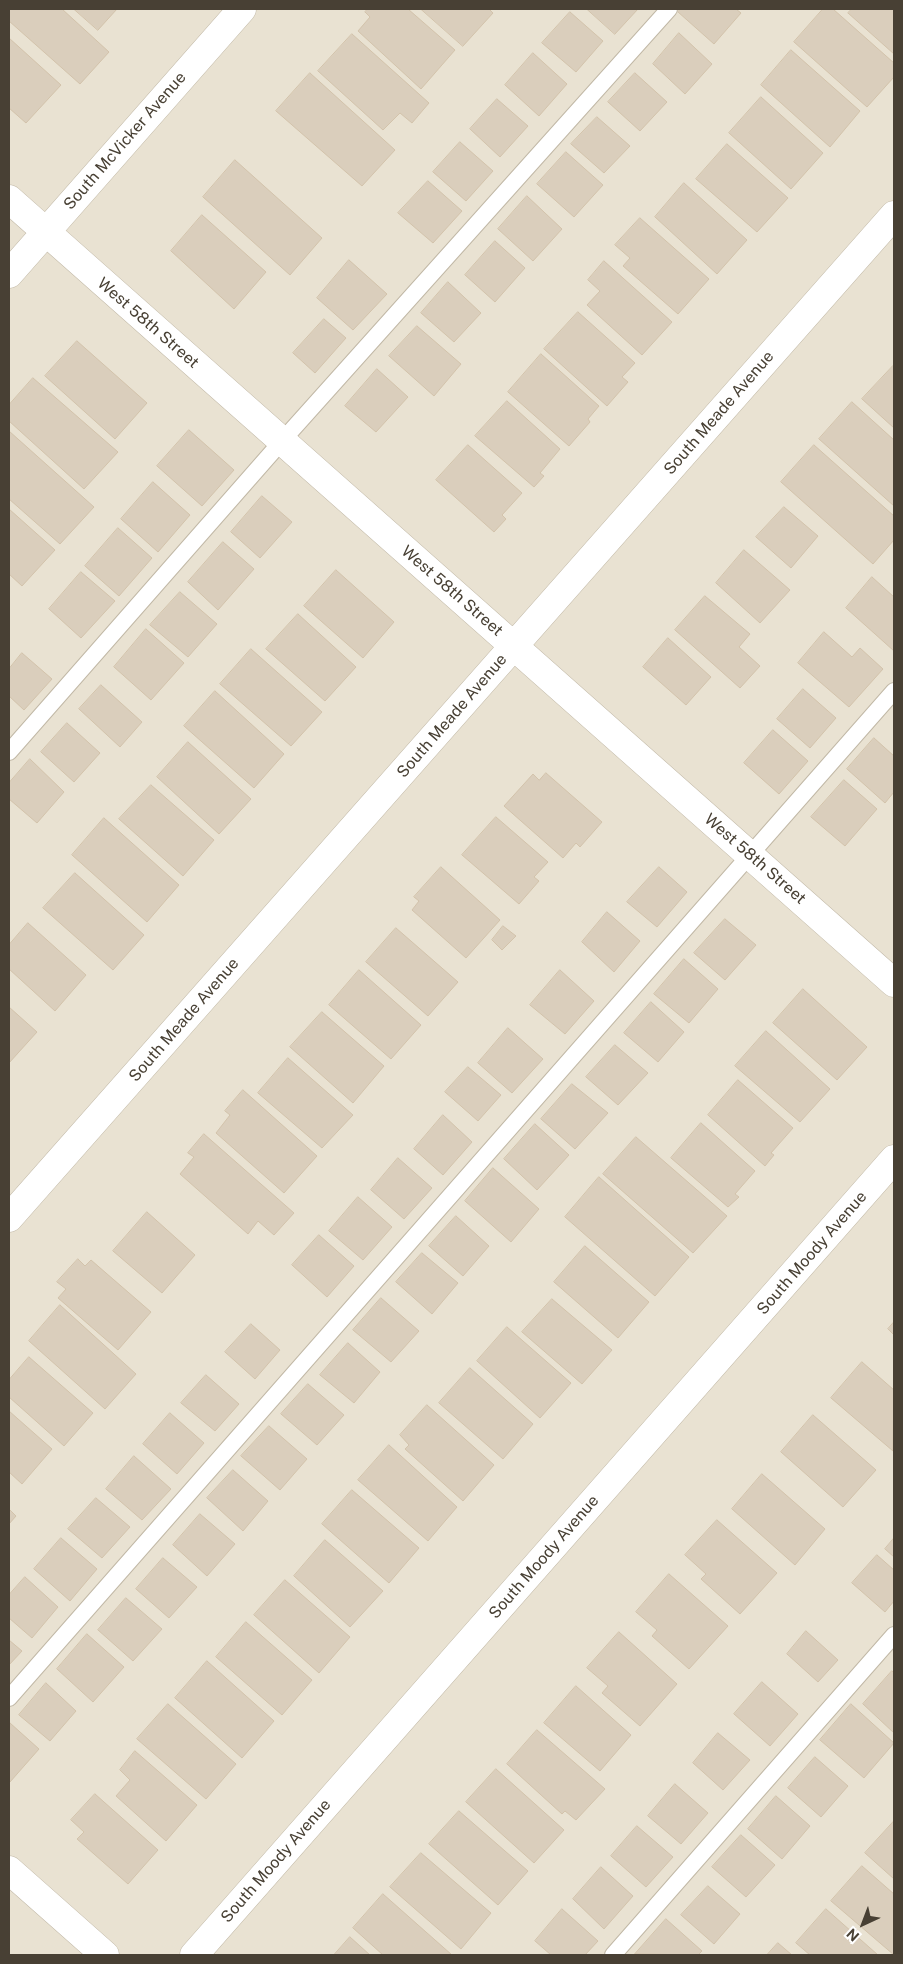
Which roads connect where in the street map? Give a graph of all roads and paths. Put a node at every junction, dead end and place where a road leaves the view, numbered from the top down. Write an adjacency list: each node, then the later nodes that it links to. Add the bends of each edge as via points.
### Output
1 (242, 9): 5 (street, South McVicker Avenue)
2 (669, 9): 7 (lane)
3 (9, 199): 5 (street, West 58th Street)
4 (894, 214): 8 (street, South Meade Avenue)
5 (46, 232): 6 (street, South McVicker Avenue); 7 (street, West 58th Street)
6 (9, 274)
7 (282, 441): 8 (street, West 58th Street); 10 (lane)
8 (514, 646): 11 (street, West 58th Street); 14 (street, South Meade Avenue)
9 (894, 691): 11 (lane)
10 (9, 752)
11 (751, 856): 12 (street, West 58th Street); 16 (lane)
12 (894, 983)
13 (894, 1160): 19 (street, South Moody Avenue)
14 (9, 1218)
15 (894, 1635): 20 (lane)
16 (9, 1698)
17 (9, 1870): 18 (street)
18 (105, 1955)
19 (194, 1955)
20 (613, 1955)

